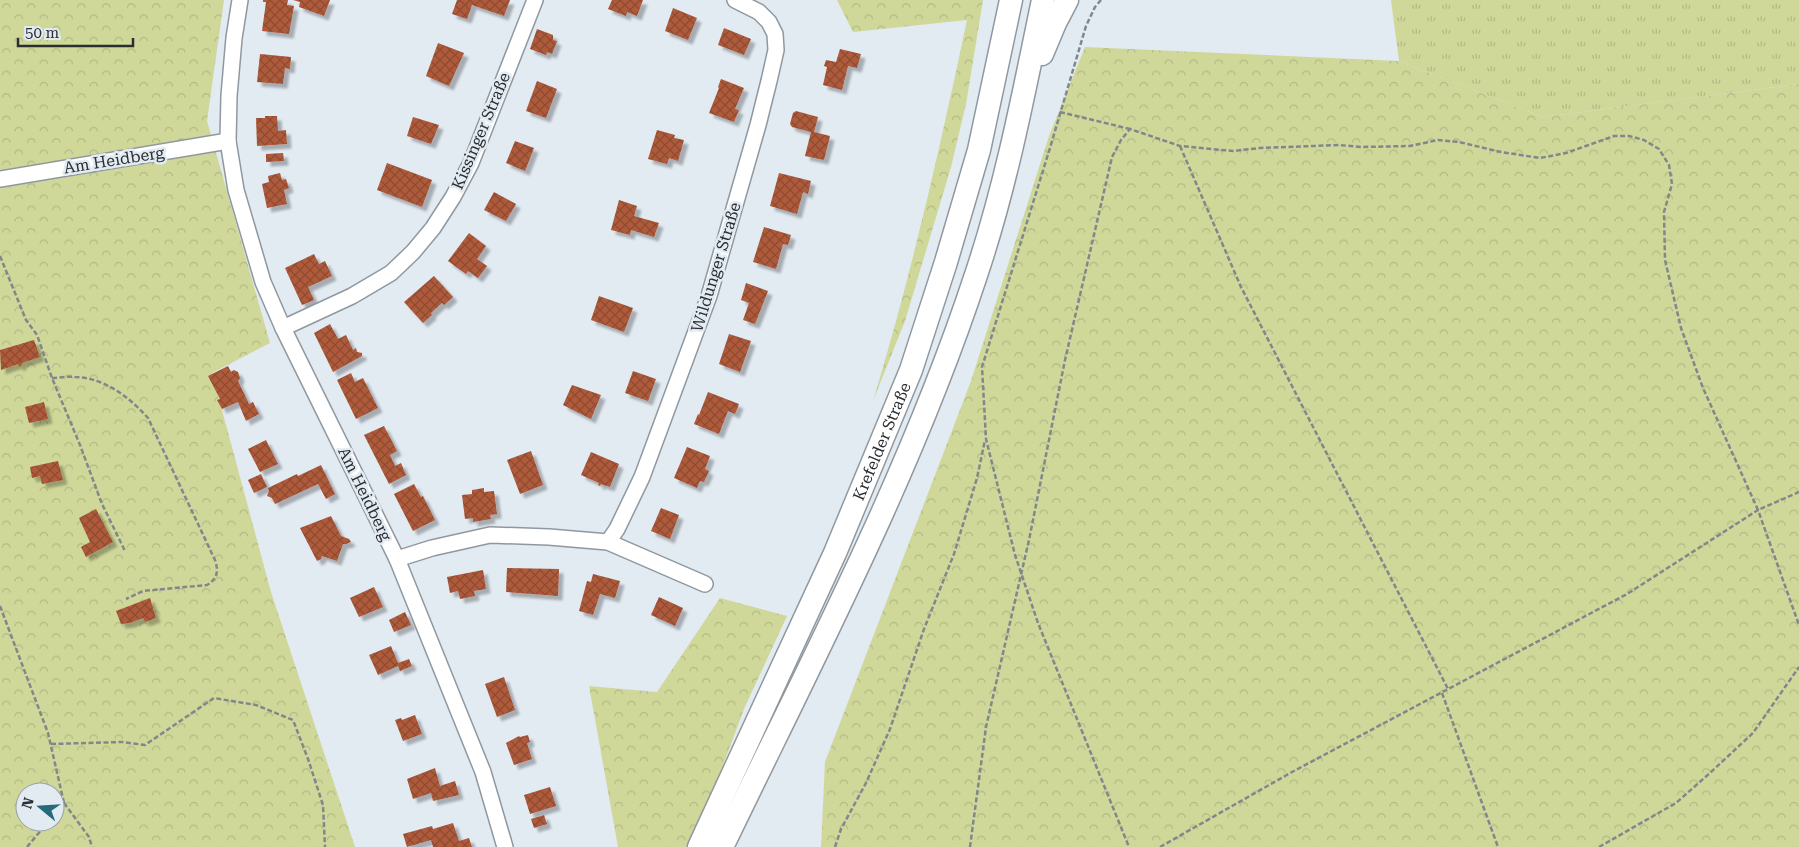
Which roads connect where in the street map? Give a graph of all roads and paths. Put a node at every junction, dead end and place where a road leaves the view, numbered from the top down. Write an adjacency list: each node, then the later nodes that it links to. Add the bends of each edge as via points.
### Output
1 (240, 0): 11 (street, Am Heidberg, via 234,38)
2 (535, 0): 15 (street, Kissinger Straße, via 471,164 433,228 391,273 352,296)
3 (735, 0): 20 (street, Wildunger Straße, via 759,12 775,34 776,50 769,81 709,296 642,477)
4 (1043, 0): 8 (highway)
5 (1067, 0): 8 (highway)
6 (1101, 0): 9 (path, via 1086,26)
7 (1009, 5): 39 (highway, Krefelder Straße, via 979,150 911,370 835,552)
8 (1023, 96): 40 (highway, Krefelder Straße, via 976,274 921,422 864,552)
9 (1060, 112): 10 (path); 17 (path, via 982,367)
10 (1130, 129): 12 (path); 23 (path, via 1112,157 1065,360)
11 (228, 141): 13 (street, Am Heidberg); 15 (street, Am Heidberg, via 247,231 263,282)
12 (1180, 146): 19 (path, via 1233,151 1339,145 1410,146 1438,140 1540,158 1566,153 1614,136 1629,136 1659,149 1669,165 1672,184 1664,212 1665,260 1681,328 1703,388); 29 (path, via 1241,286)
13 (0, 179)
14 (0, 256): 16 (path, via 26,320 37,335)
15 (283, 328): 22 (street, Am Heidberg)
16 (52, 378): 21 (path, via 102,504); 25 (path, via 76,377 104,383 133,402 148,418 218,568 214,581 207,585 144,591)
17 (986, 439): 23 (path); 41 (path, via 954,554 890,728)
18 (1799, 492): 19 (path)
19 (1758, 510): 27 (path); 29 (path, via 1627,594)
20 (608, 542): 22 (street, via 490,535); 24 (street)
21 (125, 551)
22 (397, 559): 38 (street, Am Heidberg, via 483,772)
23 (1021, 575): 42 (path, via 986,727); 43 (path)
24 (705, 584)
25 (126, 599)
26 (0, 606): 31 (path)
27 (1799, 625)
28 (1799, 667): 46 (path, via 1753,733 1711,772 1676,803)
29 (1448, 690): 30 (path)
30 (1442, 693): 44 (path, via 1292,772); 45 (path)
31 (51, 744): 32 (path); 37 (path, via 122,742 145,745 214,698 256,705 293,720 323,805)
32 (59, 782)
33 (65, 804): 36 (path, via 89,837)
34 (40, 832): 35 (path)
35 (28, 847)
36 (92, 847)
37 (325, 847)
38 (505, 847)
39 (699, 847)
40 (722, 847)
41 (835, 847)
42 (970, 847)
43 (1130, 847)
44 (1160, 847)
45 (1498, 847)
46 (1599, 847)

